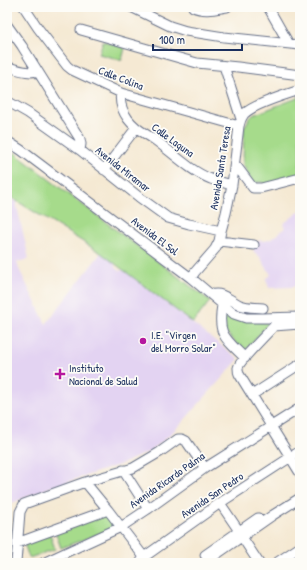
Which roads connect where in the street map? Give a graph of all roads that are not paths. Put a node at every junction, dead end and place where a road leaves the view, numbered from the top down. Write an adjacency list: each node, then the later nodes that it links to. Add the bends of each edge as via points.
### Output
1 (24, 7): 15 (street, Calle Colina, via 67,66)
2 (131, 7): 8 (street, via 186,31 224,38)
3 (193, 7): 4 (street, via 205,10)
4 (227, 7)
5 (268, 7): 8 (street)
6 (7, 25): 12 (street, Avenida Miramar)
7 (81, 30): 10 (street, via 197,63)
8 (288, 44): 9 (street)
9 (300, 45)
10 (224, 66): 13 (street); 17 (street)
11 (7, 67): 12 (street, via 33,73)
12 (37, 71): 20 (street, Avenida Miramar, via 80,139)
13 (300, 75)
14 (300, 90): 17 (street, Avenida Santa Teresa, via 260,104 246,113)
15 (120, 93): 17 (street, Calle Colina); 18 (street, Calle Laguna, via 121,105 127,118)
16 (7, 101): 20 (street)
17 (240, 122): 21 (street, Avenida Santa Teresa)
18 (136, 128): 22 (street); 24 (street, Calle Laguna, via 191,168 211,179)
19 (7, 141): 28 (street, Avenida El Sol)
20 (80, 150): 22 (street, Avenida Miramar)
21 (235, 164): 23 (street, via 253,188); 24 (street, Avenida Santa Teresa)
22 (104, 170): 25 (street, Avenida Miramar, via 168,218)
23 (300, 178)
24 (232, 185): 25 (street, Avenida Santa Teresa)
25 (221, 231): 26 (street, Avenida Santa Teresa)
26 (219, 241): 27 (street); 28 (street, Avenida Santa Teresa, via 216,249)
27 (254, 245)
28 (191, 278): 29 (street, Avenida El Sol)
29 (211, 294): 30 (street, Avenida El Sol); 31 (street, via 227,297 240,305)
30 (222, 305): 32 (street, Avenida El Sol, via 234,314 246,318); 34 (street, via 221,330 225,338)
31 (263, 308)
32 (300, 316)
33 (300, 324): 34 (street, via 274,326)
34 (245, 358): 36 (street, via 238,369)
35 (300, 364): 36 (street)
36 (252, 394): 38 (street)
37 (300, 408): 38 (street, Avenida Ricardo Palma)
38 (271, 426): 40 (street); 41 (street, Avenida Ricardo Palma)
39 (300, 451): 40 (street, Avenida San Pedro)
40 (290, 457): 43 (street); 47 (street, Avenida San Pedro)
41 (205, 468): 42 (street, via 186,441 178,439 144,462); 48 (street, Avenida Ricardo Palma)
42 (123, 470): 44 (street); 48 (street)
43 (300, 473)
44 (85, 482): 49 (street); 52 (street, via 24,504 20,512)
45 (300, 492): 51 (street)
46 (300, 498): 51 (street)
47 (220, 503): 51 (street); 55 (street, Avenida San Pedro)
48 (148, 509): 50 (street, Avenida Ricardo Palma)
49 (108, 510): 50 (street); 52 (street)
50 (120, 527): 55 (street); 57 (street, Avenida Ricardo Palma)
51 (241, 534): 54 (street); 58 (street)
52 (17, 543): 56 (street)
53 (300, 547): 59 (street)
54 (205, 559)
55 (142, 560)
56 (16, 563)
57 (43, 563)
58 (260, 563)
59 (276, 563)

